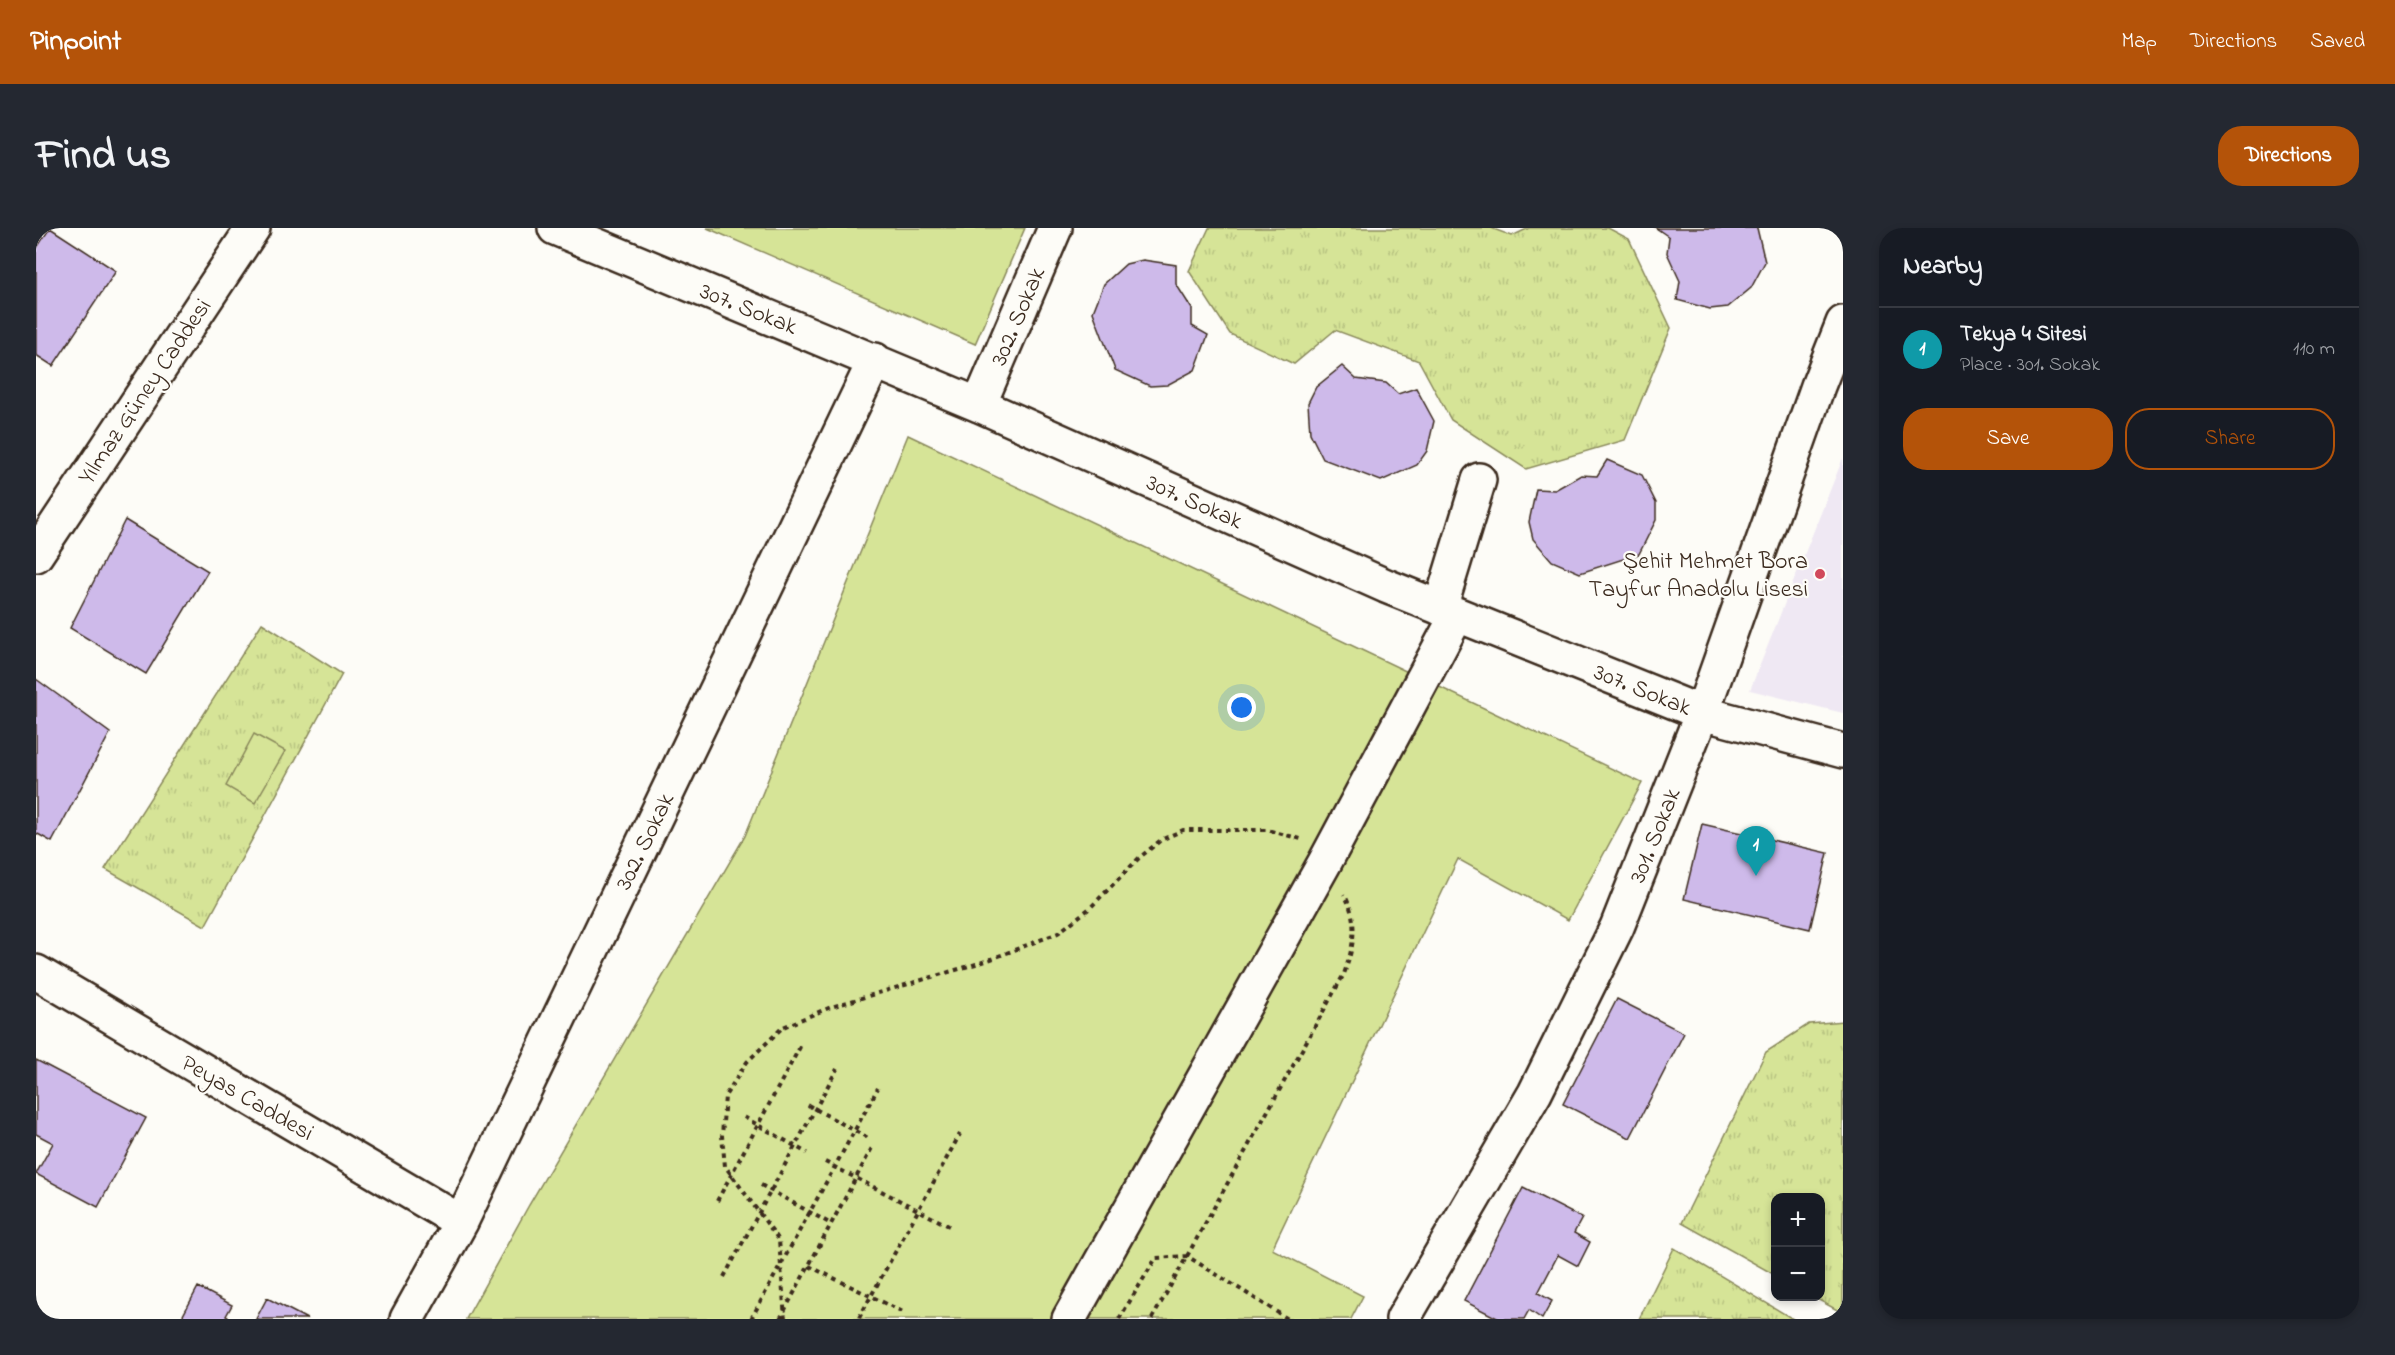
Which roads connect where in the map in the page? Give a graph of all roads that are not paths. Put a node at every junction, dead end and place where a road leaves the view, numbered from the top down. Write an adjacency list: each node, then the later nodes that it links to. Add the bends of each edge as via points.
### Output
1 (253, 228): 8 (street, Yılmaz Güney Caddesi)
2 (555, 228): 5 (street, 307. Sokak)
3 (1055, 228): 6 (street, 302. Sokak)
4 (1843, 323): 10 (street, 301. Sokak)
5 (875, 360): 6 (street, 307. Sokak); 13 (street, 302. Sokak)
6 (979, 405): 9 (street, 307. Sokak)
7 (1479, 480): 9 (street)
8 (36, 555)
9 (1449, 611): 10 (street, 307. Sokak); 15 (street, via 1325,862)
10 (1702, 713): 11 (street, 307. Sokak); 16 (street, 301. Sokak, via 1607,948 1535,1093)
11 (1843, 751)
12 (36, 972): 13 (street, Peyas Caddesi)
13 (461, 1222): 14 (street, 302. Sokak)
14 (407, 1319)
15 (1070, 1319)
16 (1403, 1319)

